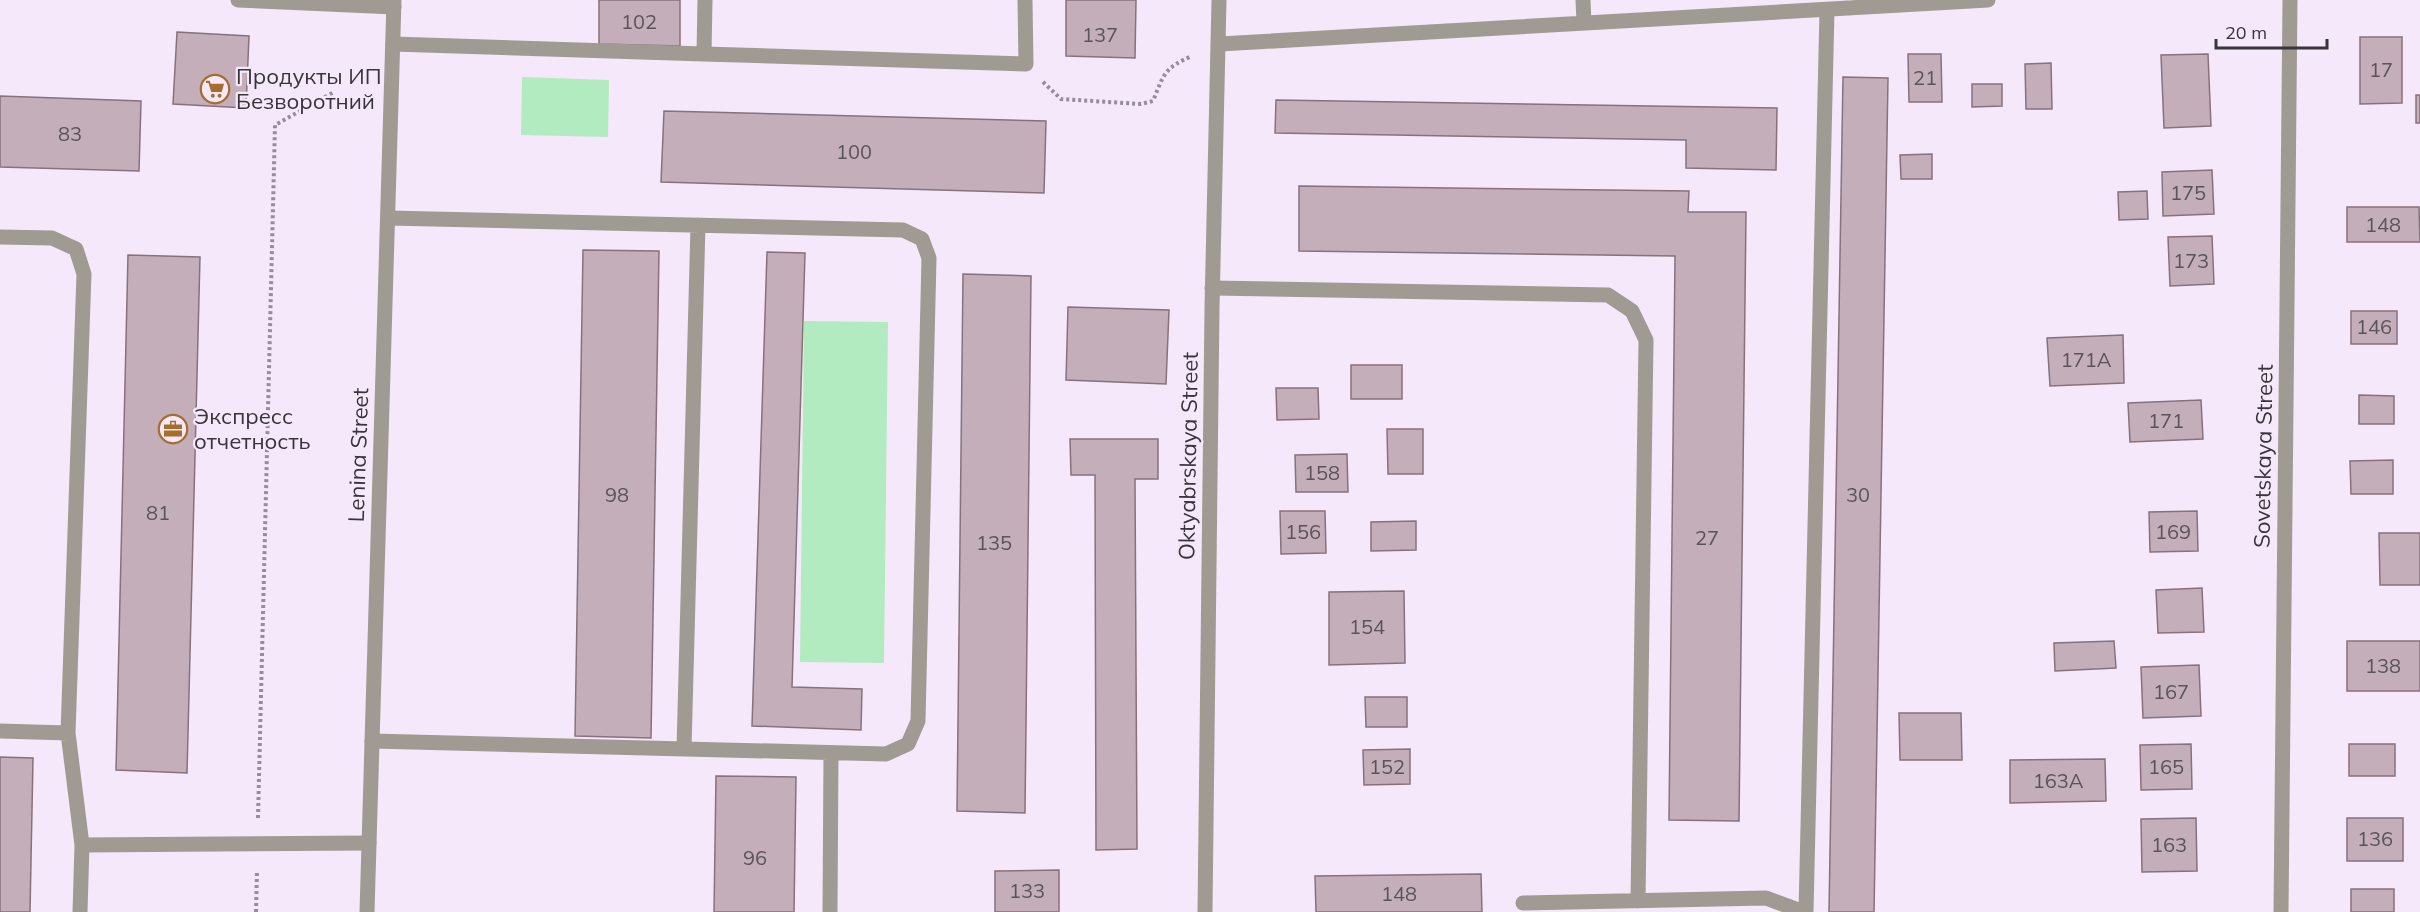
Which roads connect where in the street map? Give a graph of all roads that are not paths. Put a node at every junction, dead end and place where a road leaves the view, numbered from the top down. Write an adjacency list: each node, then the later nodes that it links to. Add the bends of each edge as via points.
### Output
1 (238, 0): 9 (street)
2 (705, 0): 14 (street)
3 (1025, 0): 14 (street, via 1026,64)
4 (1219, 0): 13 (street, Oktyabrskaya Street)
5 (1583, 0): 11 (street)
6 (1988, 0): 8 (street)
7 (2290, 0): 33 (street, Sovetskaya Street)
8 (1925, 2): 10 (street)
9 (394, 3): 12 (street, Lenina Street)
10 (1827, 10): 11 (street); 32 (street)
11 (1584, 23): 13 (street)
12 (393, 44): 14 (street); 15 (street, Lenina Street)
13 (1220, 44): 18 (street, Oktyabrskaya Street)
14 (704, 54)
15 (388, 218): 16 (street); 21 (street, Lenina Street)
16 (698, 225): 22 (street); 23 (street, via 903,230 922,240 928,258 918,721 908,744 886,754)
17 (0, 237): 20 (street, via 52,238 68,245 76,249 84,274)
18 (1212, 288): 26 (street, via 1608,295 1632,311 1646,340); 31 (street, Oktyabrskaya Street)
19 (0, 731): 20 (street)
20 (68, 733): 25 (street)
21 (372, 741): 22 (street); 24 (street, Lenina Street)
22 (684, 749): 23 (street)
23 (831, 753): 30 (street)
24 (369, 843): 25 (street); 29 (street, Lenina Street)
25 (82, 845): 28 (street)
26 (1638, 901): 27 (street); 32 (street, via 1766,898)
27 (1523, 903)
28 (80, 912)
29 (367, 912)
30 (830, 912)
31 (1205, 912)
32 (1805, 912)
33 (2281, 912)

